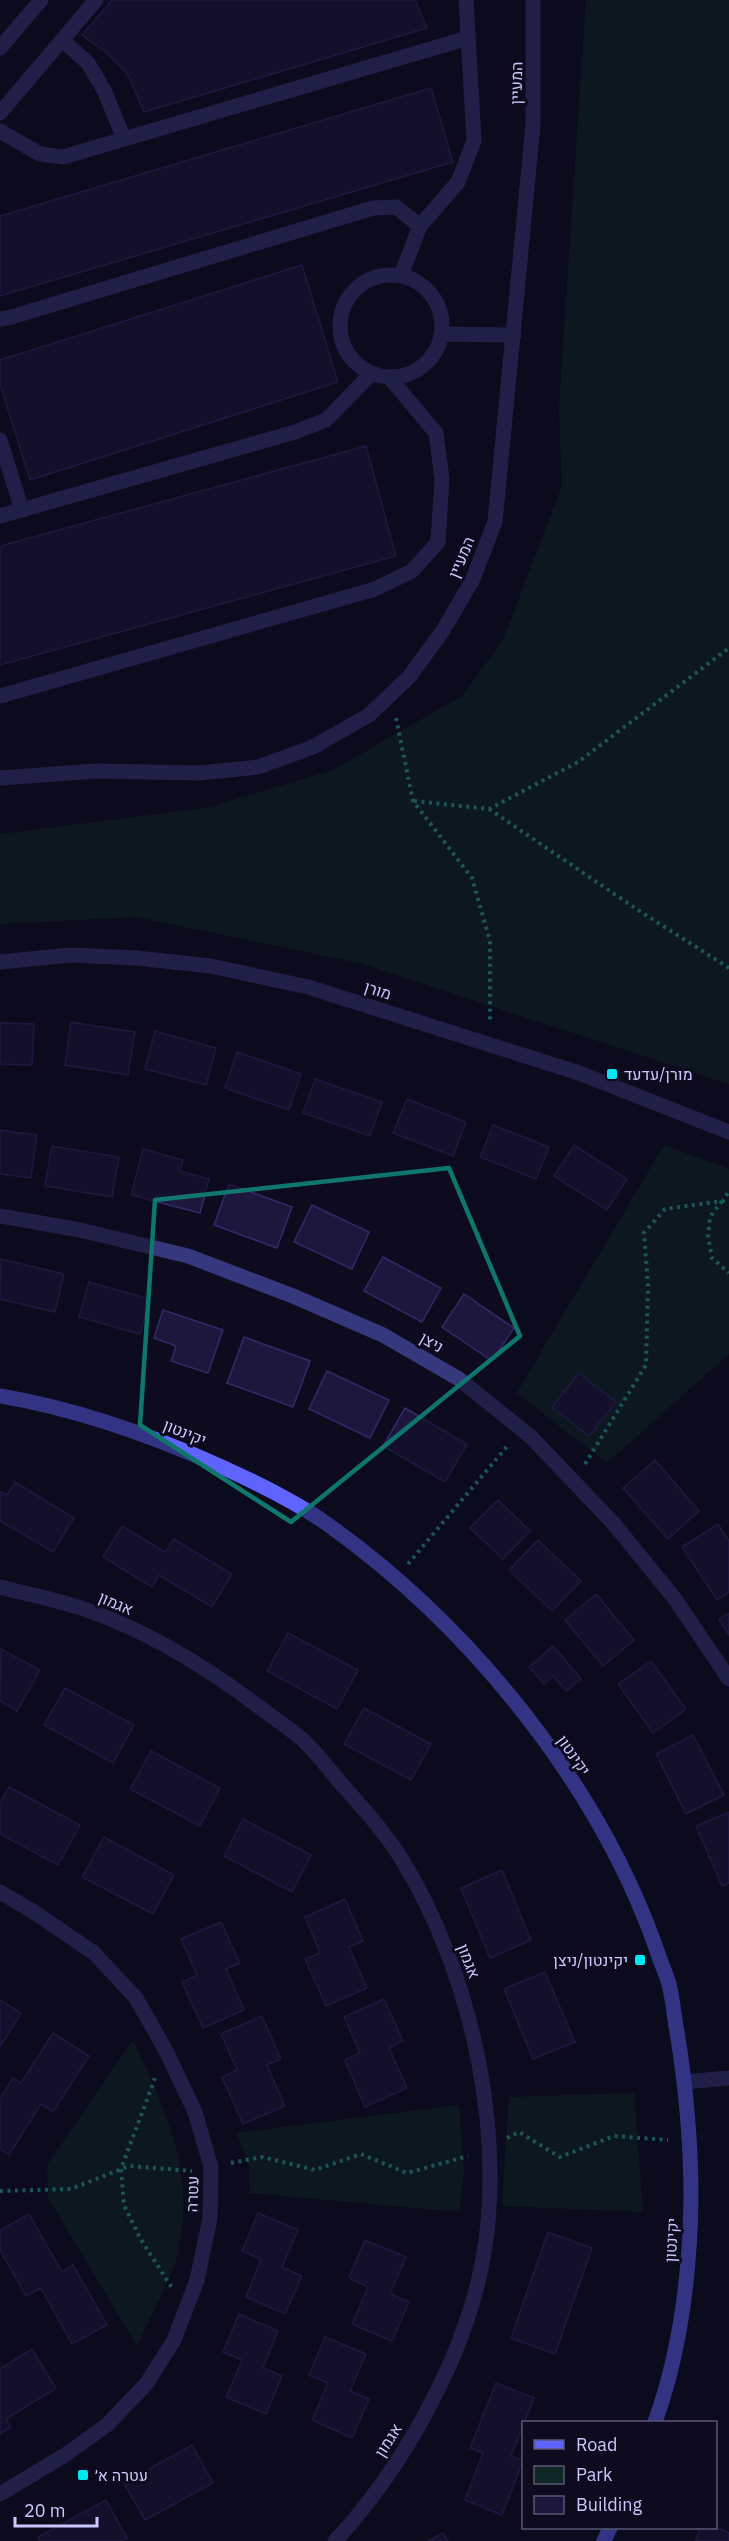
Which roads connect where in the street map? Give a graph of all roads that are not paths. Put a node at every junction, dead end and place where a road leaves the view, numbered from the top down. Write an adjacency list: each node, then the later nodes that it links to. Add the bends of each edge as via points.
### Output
1 (41, 0): 7 (street)
2 (96, 0): 6 (street)
3 (466, 0): 5 (street)
4 (533, 0): 15 (street, המעיין, via 533,125)
5 (468, 38): 10 (street); 11 (street, via 474,141 458,182)
6 (62, 40): 8 (street); 10 (street, via 88,63)
7 (0, 48)
8 (0, 113)
9 (0, 131): 10 (street, via 40,154 63,157)
10 (124, 139)
11 (420, 226): 12 (street); 13 (street, via 396,207 373,208)
12 (401, 275): 14 (street, via 430,292 439,307); 16 (street, via 367,280 344,304 340,337 358,365)
13 (0, 319)
14 (441, 334): 15 (street); 17 (street, via 433,356 421,367)
15 (514, 335): 22 (street, המעיין, via 495,522 472,581 442,632 409,677 369,715 313,747 258,767 200,773 96,771)
16 (372, 374): 17 (street); 19 (street, via 326,420)
17 (389, 377): 21 (street, via 436,433 442,479 438,542 412,571 375,589)
18 (0, 440): 19 (street)
19 (22, 510): 20 (street)
20 (0, 516)
21 (0, 696)
22 (0, 778)
23 (0, 962): 24 (street, מורן, via 71,955 136,958 211,966 308,987 579,1073)
24 (729, 1132)
25 (0, 1216): 28 (street, ניצן, via 188,1256 383,1335 459,1379 521,1429 614,1524 675,1599)
26 (0, 1396): 31 (street, יקינטון, via 110,1423 179,1448 258,1484 325,1522 446,1626 498,1682 549,1750 595,1817 638,1899 669,1984)
27 (0, 1587): 34 (street, אגמון, via 85,1609 168,1645 230,1685 302,1740 400,1857 433,1918 461,1989 478,2062 490,2145 489,2211 478,2282 458,2343 423,2418 381,2487)
28 (729, 1679)
29 (0, 1892): 33 (street, עטרה, via 94,1953 136,1998 195,2112 211,2167 210,2218 197,2280 174,2340 147,2383 107,2425)
30 (729, 2078): 31 (street)
31 (684, 2082): 32 (street, יקינטון, via 690,2142 690,2248 681,2325)
32 (655, 2421)
33 (0, 2494)
34 (335, 2541)

